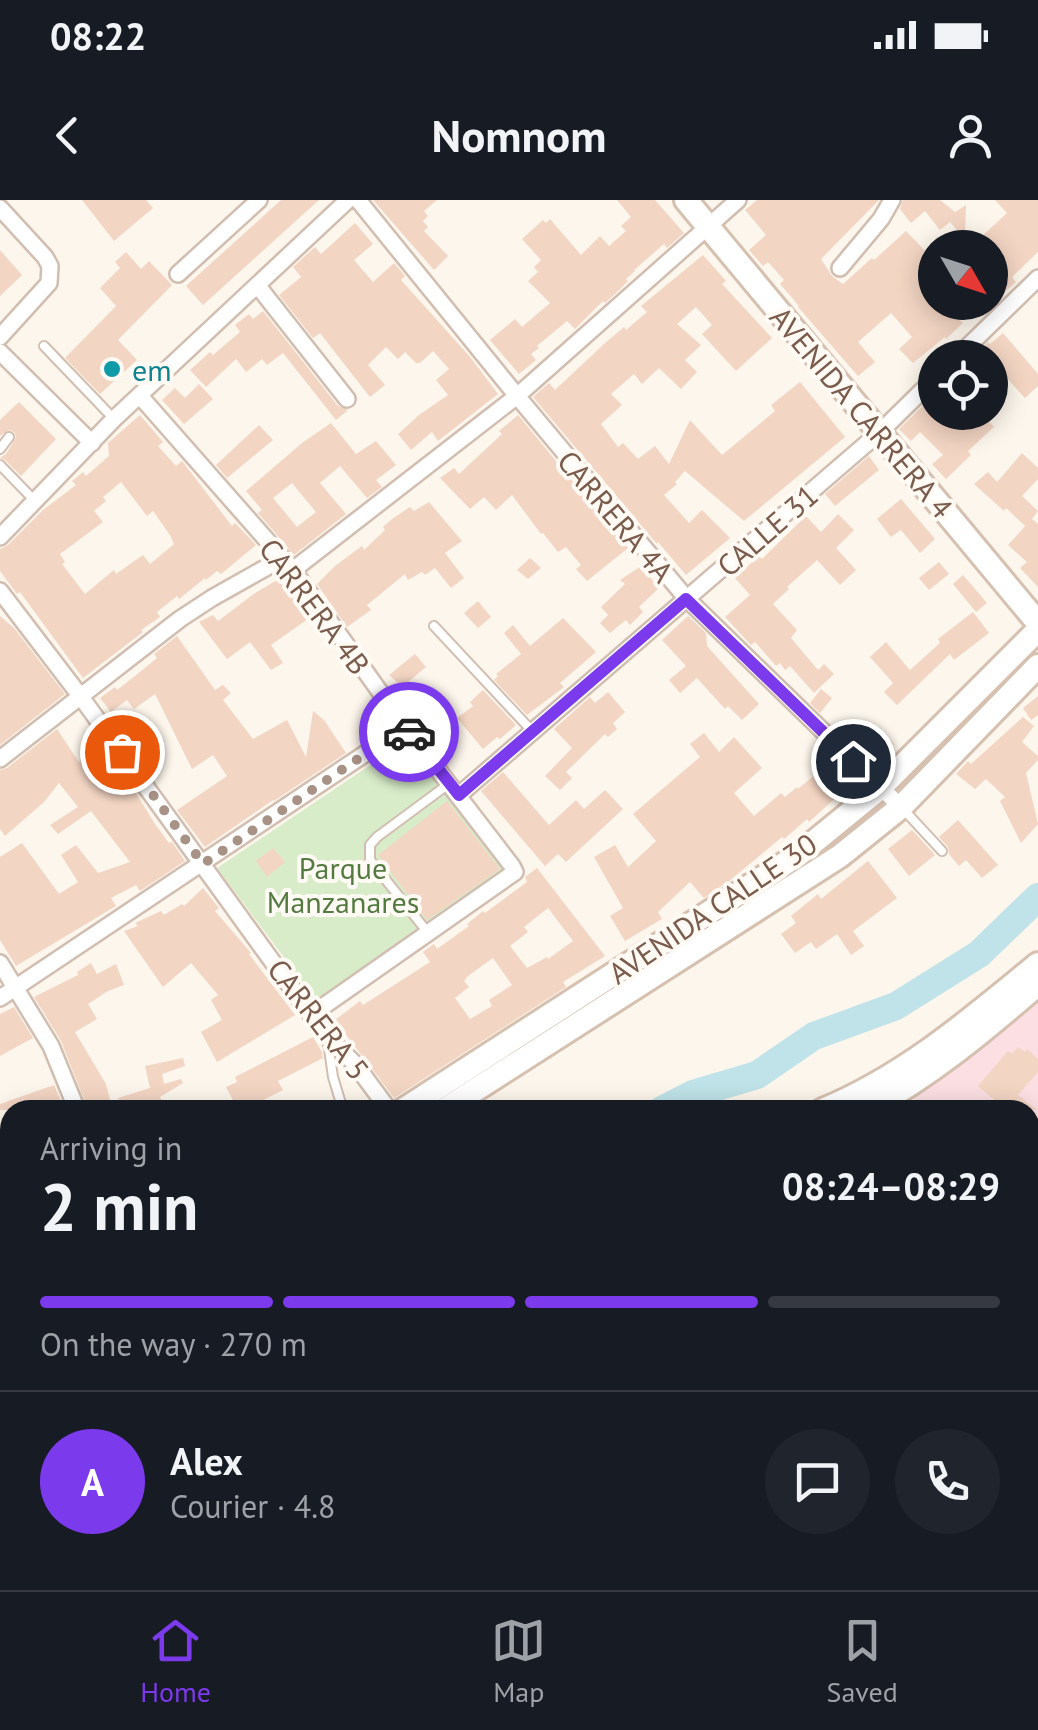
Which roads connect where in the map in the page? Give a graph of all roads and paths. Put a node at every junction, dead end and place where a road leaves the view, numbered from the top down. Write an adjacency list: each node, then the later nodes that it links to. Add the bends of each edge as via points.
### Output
1 (260, 200): 10 (street)
2 (348, 200): 12 (street)
3 (358, 200): 19 (street, CARRERA 4A)
4 (738, 200): 8 (street)
5 (892, 200): 9 (street)
6 (694, 203): 8 (main road, AVENIDA CARRERA 4)
7 (0, 208): 13 (street, via 50,266 49,283)
8 (710, 228): 19 (street); 22 (main road, AVENIDA CARRERA 4)
9 (840, 268)
10 (178, 274)
11 (1038, 278): 14 (street)
12 (257, 286): 18 (street); 20 (street)
13 (0, 337)
14 (974, 340)
15 (44, 346): 21 (lane)
16 (0, 352): 24 (street)
17 (918, 395): 22 (street, CALLE 31)
18 (140, 396): 21 (street); 29 (street, CARRERA 4B)
19 (516, 396): 29 (street); 31 (street, CARRERA 4A)
20 (347, 399)
21 (114, 419): 24 (street)
22 (880, 432): 31 (street, CALLE 31); 33 (main road, AVENIDA CARRERA 4)
23 (9, 438): 25 (lane)
24 (92, 443): 27 (street)
25 (0, 449)
26 (0, 466): 27 (lane)
27 (35, 501): 28 (street)
28 (0, 537)
29 (288, 564): 36 (street, via 212,598); 37 (street, CARRERA 4B)
30 (0, 591): 36 (street, CARRERA 5)
31 (686, 599): 38 (street, CALLE 31); 40 (street, CARRERA 4A)
32 (434, 626): 38 (lane)
33 (1038, 627): 40 (main road, AVENIDA CALLE 30)
34 (1038, 666): 35 (main road, AVENIDA CALLE 30)
35 (1028, 683): 42 (main road, AVENIDA CALLE 30)
36 (81, 697): 39 (street); 44 (street, CARRERA 5)
37 (405, 727): 41 (street, CARRERA 4B); 44 (street)
38 (533, 732): 41 (street, CALLE 31)
39 (0, 759)
40 (880, 788): 42 (street, CARRERA 4A); 56 (main road, AVENIDA CALLE 30, via 798,855)
41 (454, 789): 45 (street, CARRERA 4B, via 514,872); 45 (lane, via 370,845 370,860)
42 (901, 807): 43 (lane); 57 (main road, AVENIDA CALLE 30, via 840,856)
43 (942, 851)
44 (203, 864): 49 (street); 51 (street, CARRERA 5)
45 (428, 934): 51 (street)
46 (0, 963): 49 (street)
47 (1038, 964): 58 (main road, via 915,1061)
48 (1038, 984): 59 (main road, via 980,1034)
49 (16, 988): 50 (street); 53 (street)
50 (0, 998)
51 (311, 1015): 52 (street, CARRERA 5)
52 (327, 1037): 54 (lane); 55 (street, CARRERA 5)
53 (74, 1100)
54 (340, 1100)
55 (381, 1100)
56 (418, 1100)
57 (460, 1100)
58 (847, 1100)
59 (883, 1100)

